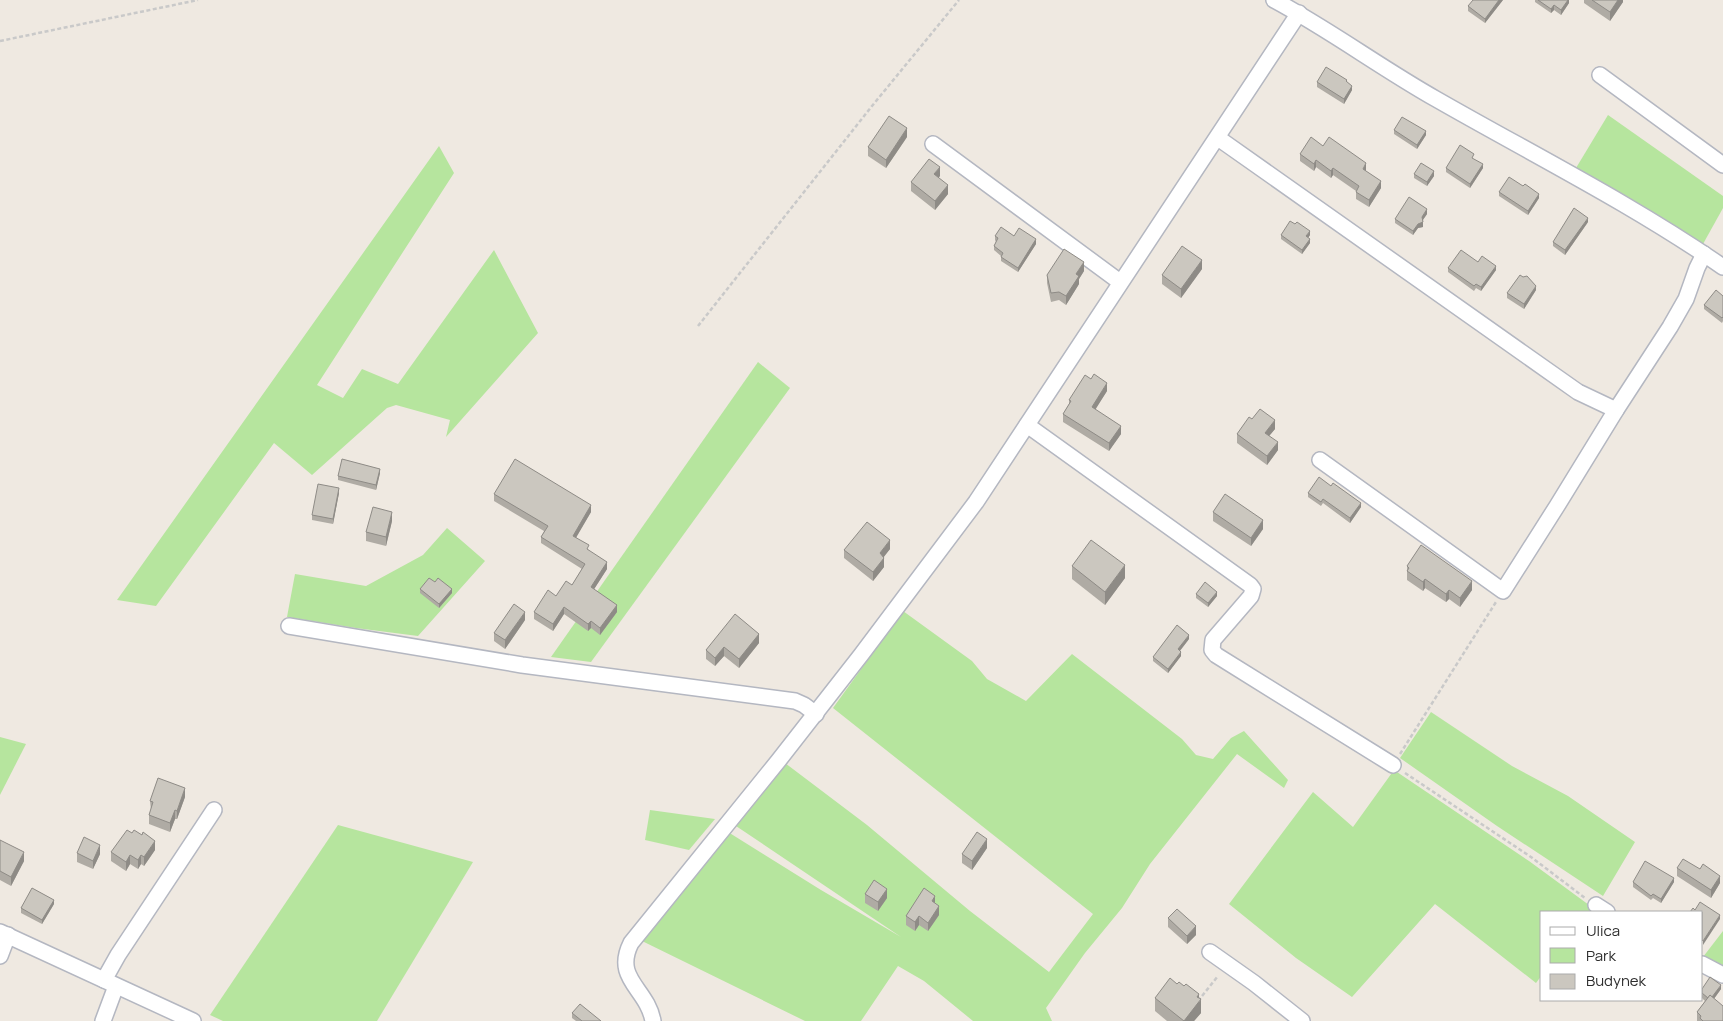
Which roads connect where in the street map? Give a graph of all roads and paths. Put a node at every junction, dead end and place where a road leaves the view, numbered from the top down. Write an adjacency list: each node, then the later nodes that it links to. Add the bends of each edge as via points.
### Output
1 (198, 0): 4 (path)
2 (960, 0): 14 (path)
3 (1274, 0): 5 (street)
4 (191, 1): 6 (path)
5 (1300, 13): 8 (street); 11 (street, via 1426,94 1598,189)
6 (0, 41)
7 (1600, 75): 10 (street)
8 (1218, 138): 13 (street); 15 (street, via 1578,392)
9 (934, 144): 13 (street)
10 (1723, 165)
11 (1704, 254): 12 (street); 15 (street, via 1686,299)
12 (1723, 268)
13 (1120, 282): 16 (street)
14 (698, 326)
15 (1616, 410): 18 (street)
16 (1027, 425): 20 (street, via 956,528); 21 (street, via 1250,585 1253,589 1251,596 1213,640 1212,650 1216,655)
17 (1320, 460): 18 (street)
18 (1503, 591): 21 (path)
19 (289, 626): 20 (street, via 522,665 795,702)
20 (816, 714): 34 (street, via 631,943 625,968 649,1006)
21 (1392, 765): 23 (path, via 1531,857)
22 (214, 810): 30 (street, via 118,955)
23 (1602, 909)
24 (4, 934): 26 (street); 30 (street)
25 (1210, 952): 27 (street)
26 (0, 956)
27 (1227, 963): 31 (path); 35 (street)
28 (1703, 965): 29 (street)
29 (1723, 975)
30 (110, 983): 32 (street); 33 (street)
31 (1196, 1004)
32 (103, 1021)
33 (193, 1021)
34 (653, 1021)
35 (1302, 1021)

